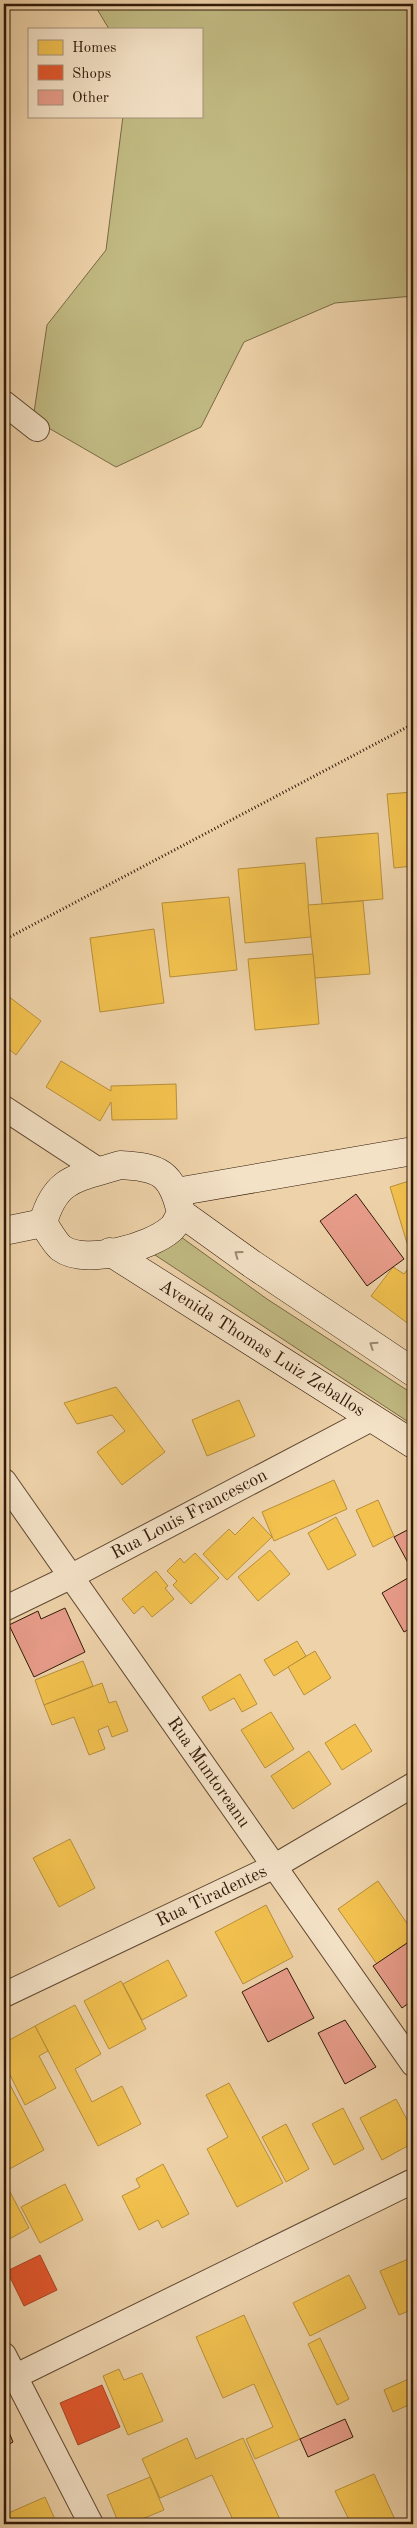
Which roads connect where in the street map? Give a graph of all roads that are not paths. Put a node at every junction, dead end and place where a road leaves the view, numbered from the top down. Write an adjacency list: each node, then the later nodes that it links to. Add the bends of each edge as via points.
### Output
1 (4, 403): 2 (street)
2 (37, 429)
3 (4, 1108): 5 (street)
4 (413, 1151): 6 (main road)
5 (100, 1171): 6 (main road, via 120,1164 146,1166 169,1179); 7 (main road, via 66,1182 48,1203)
6 (179, 1202): 9 (main road, via 173,1228 158,1239 137,1248); 10 (main road, one-way to 6, via 252,1264)
7 (43, 1222): 8 (main road); 9 (main road, via 60,1248 74,1254)
8 (4, 1231)
9 (110, 1252): 11 (main road, Avenida Thomas Luiz Zeballos)
10 (413, 1372)
11 (373, 1418): 12 (main road, Avenida Thomas Luiz Zeballos); 14 (street, Rua Louis Francescon)
12 (413, 1444)
13 (4, 1480): 14 (street, Rua Muntoreanu)
14 (70, 1577): 15 (street, Rua Louis Francescon); 17 (street, Rua Muntoreanu)
15 (4, 1609)
16 (413, 1784): 17 (street, Rua Tiradentes)
17 (275, 1866): 18 (street, Rua Tiradentes); 19 (street, Rua Muntoreanu)
18 (4, 1995)
19 (413, 2064)
20 (413, 2182): 22 (street)
21 (4, 2355): 22 (street)
22 (16, 2376): 23 (street)
23 (90, 2524)

